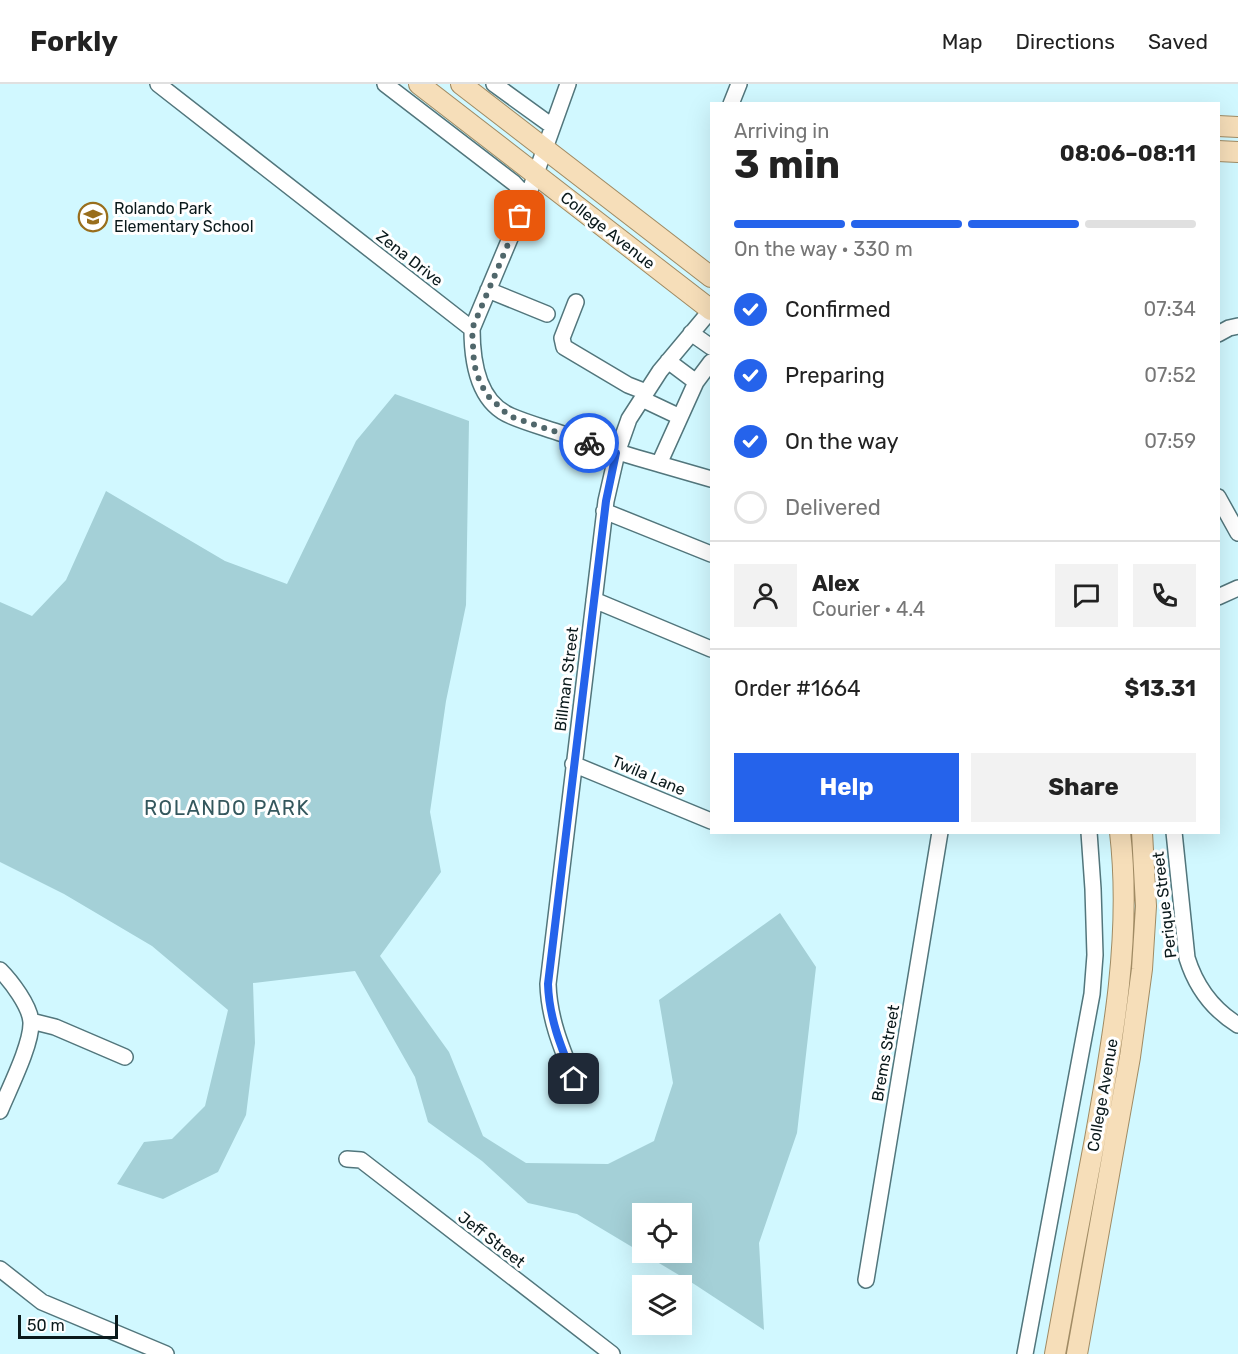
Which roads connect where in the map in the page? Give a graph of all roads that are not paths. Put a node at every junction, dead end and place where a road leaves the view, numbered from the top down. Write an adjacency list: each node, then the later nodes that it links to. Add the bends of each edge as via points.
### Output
1 (158, 84): 24 (street, Zena Drive)
2 (386, 84): 16 (street)
3 (419, 84): 15 (main road, College Avenue)
4 (461, 84): 12 (main road, College Avenue)
5 (494, 84): 9 (street)
6 (568, 84): 9 (street)
7 (739, 84): 8 (street)
8 (732, 102)
9 (552, 126): 12 (street)
10 (1220, 126): 11 (main road)
11 (1238, 127)
12 (545, 148): 15 (street); 17 (main road, College Avenue)
13 (1220, 151): 14 (main road)
14 (1238, 152)
15 (536, 174): 16 (street); 20 (main road, College Avenue)
16 (527, 197): 18 (street)
17 (710, 276)
18 (488, 290): 22 (street); 24 (street)
19 (576, 302): 31 (street, via 562,338 564,347)
20 (710, 309)
21 (710, 311): 25 (street, Billman Street)
22 (547, 314)
23 (1238, 326): 26 (street)
24 (472, 329): 33 (street, via 477,375 486,394 500,409 509,416)
25 (691, 333): 27 (street); 28 (street, Billman Street)
26 (1220, 333)
27 (710, 345)
28 (668, 361): 30 (street); 31 (street, Billman Street)
29 (710, 363): 30 (street)
30 (696, 382): 32 (street)
31 (644, 396): 32 (street); 33 (street, Billman Street, via 629,419)
32 (680, 417): 34 (street)
33 (616, 453): 34 (street); 37 (street, Billman Street)
34 (659, 464): 35 (street)
35 (710, 479)
36 (1220, 501): 38 (street)
37 (604, 511): 39 (street); 42 (street, Billman Street)
38 (1238, 533)
39 (710, 555)
40 (1238, 588): 41 (street)
41 (1220, 596)
42 (594, 600): 43 (street); 44 (street, Billman Street)
43 (710, 649)
44 (573, 764): 45 (street, Twila Lane); 55 (street, Billman Street, via 548,984 557,1037)
45 (710, 821)
46 (940, 834): 59 (street, Brems Street)
47 (1089, 834): 62 (street, via 1095,955 1092,994)
48 (1120, 834): 63 (main road, College Avenue, via 1123,905 1119,990)
49 (1142, 834): 64 (main road, College Avenue, via 1146,906 1131,1057)
50 (1174, 834): 53 (street, Perique Street, via 1187,958 1209,1000)
51 (0, 970): 52 (street)
52 (31, 1021): 54 (street, via 55,1027); 56 (street, via 29,1039)
53 (1238, 1025)
54 (125, 1058)
55 (574, 1079)
56 (0, 1111)
57 (347, 1159): 61 (street, Jeff Street, via 361,1160)
58 (0, 1269): 60 (street, via 42,1302)
59 (866, 1280)
60 (166, 1354)
61 (612, 1354)
62 (1025, 1354)
63 (1055, 1354)
64 (1077, 1354)

